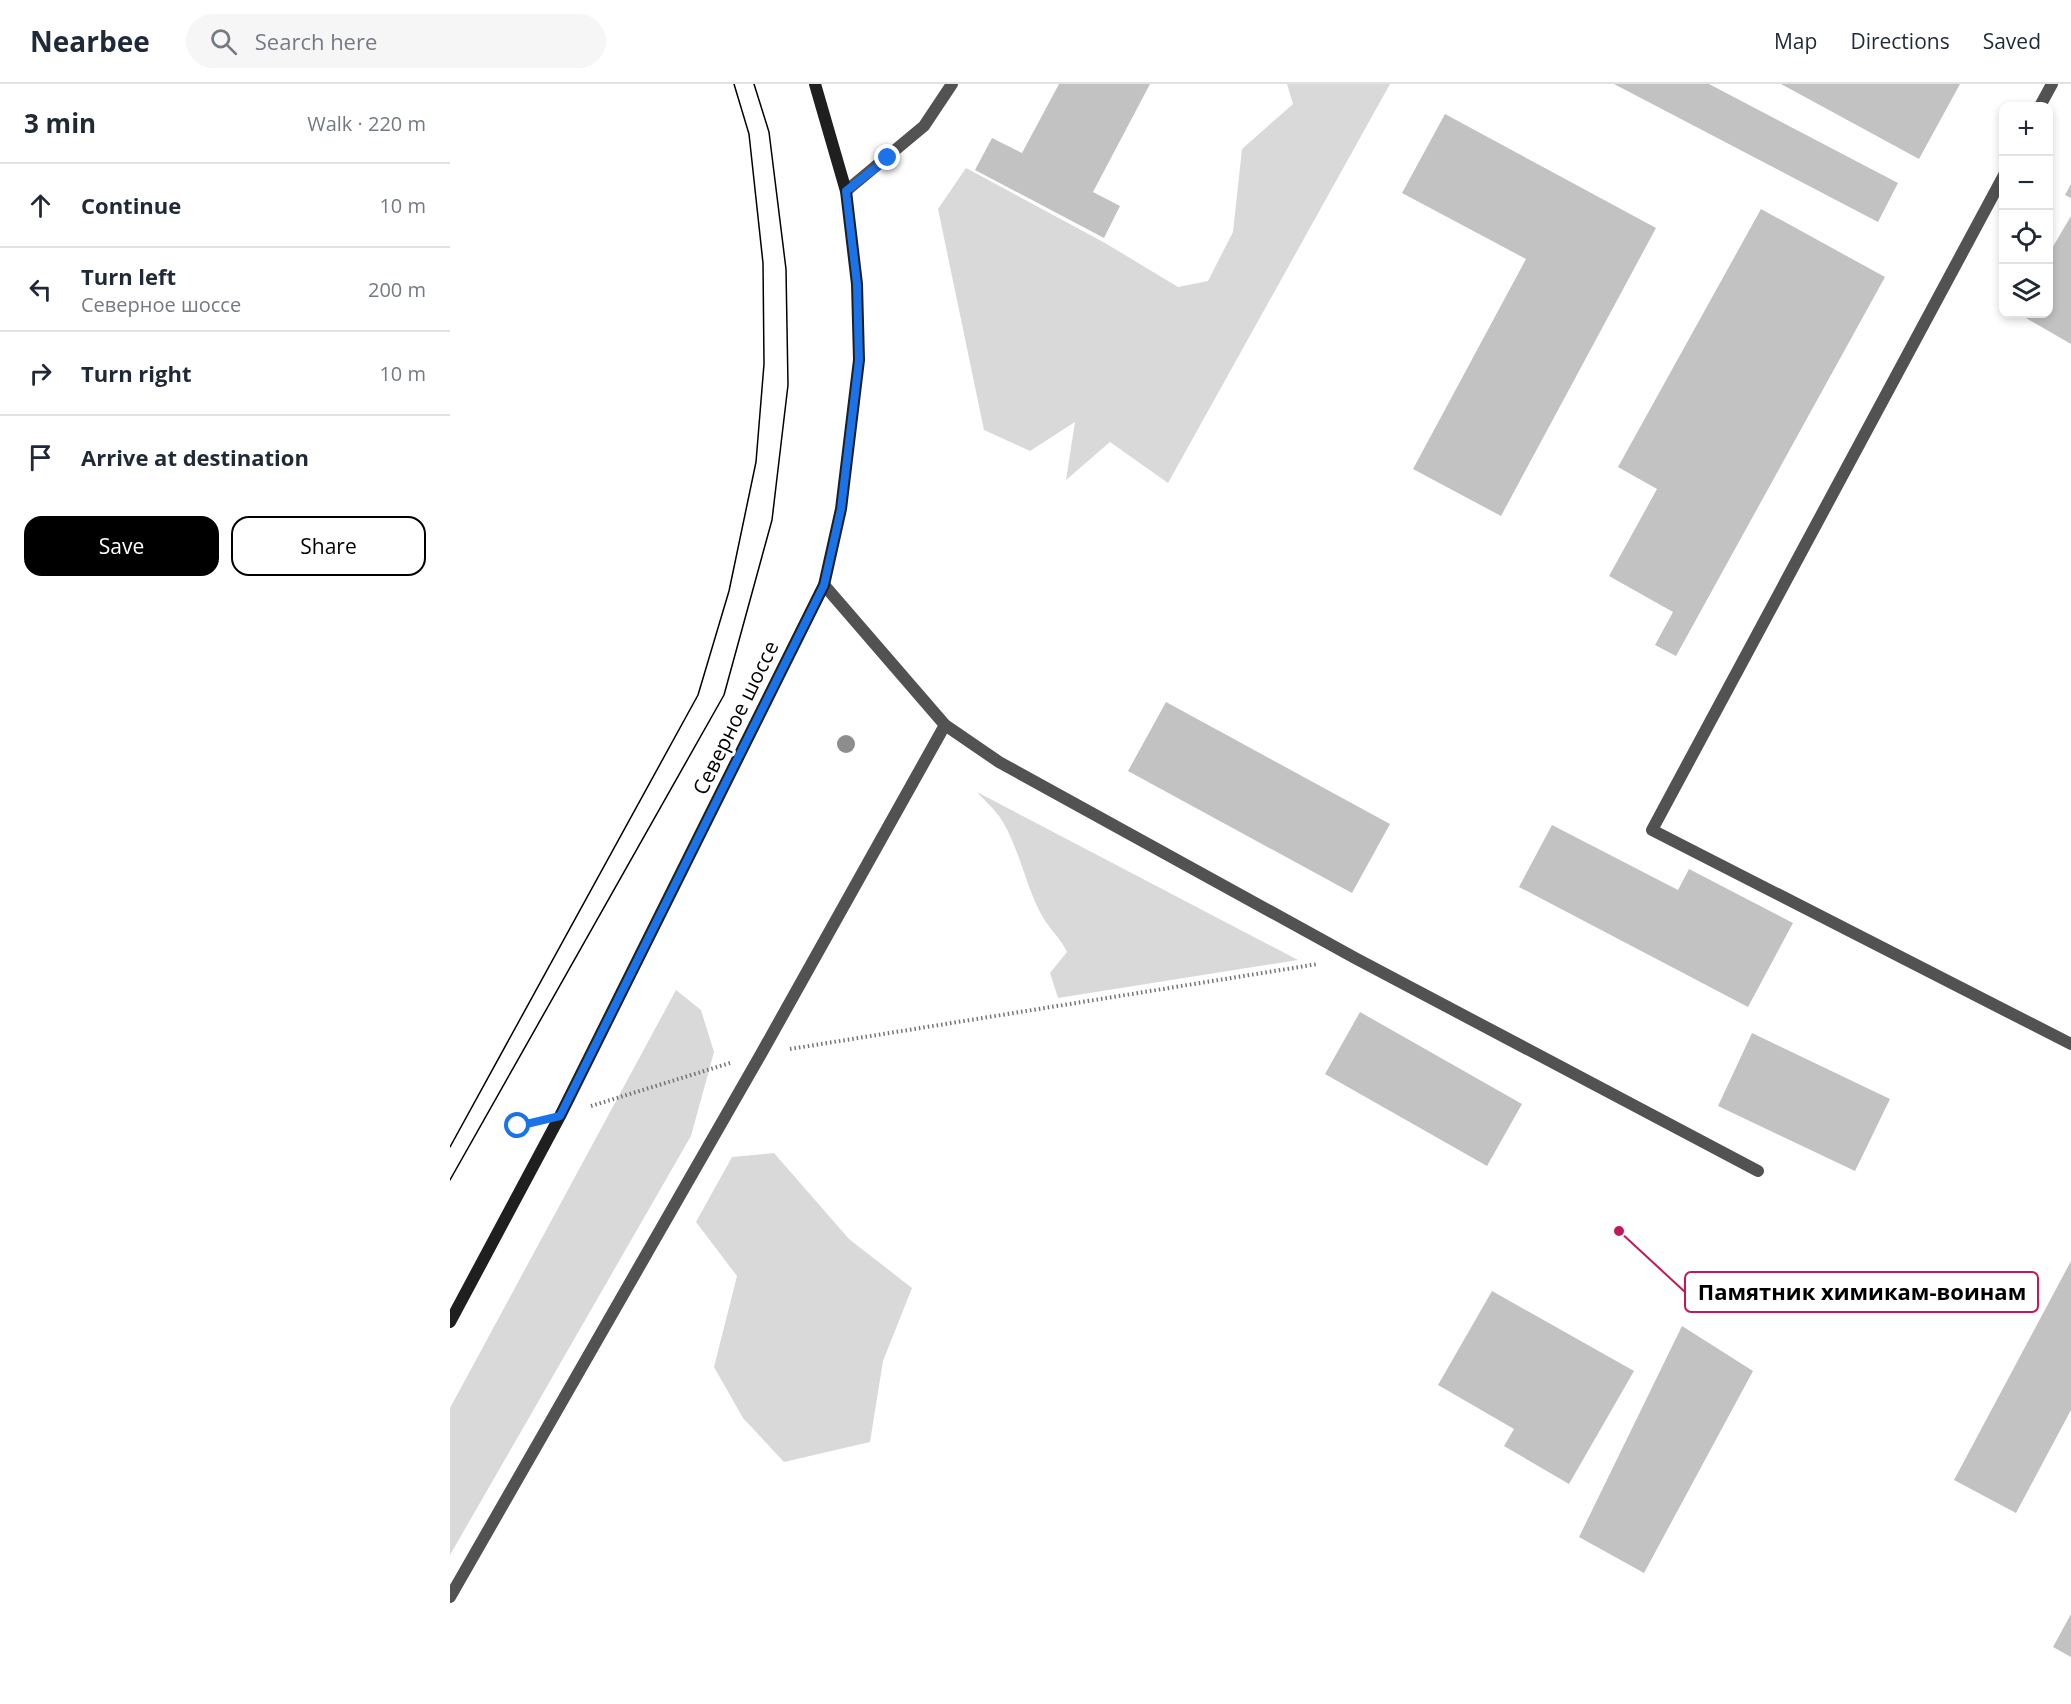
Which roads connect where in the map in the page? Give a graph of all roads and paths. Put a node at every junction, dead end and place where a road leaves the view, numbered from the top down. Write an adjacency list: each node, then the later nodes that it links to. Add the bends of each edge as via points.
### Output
1 (815, 84): 6 (main road, Северное шоссе)
2 (952, 84): 6 (street, via 924,126)
3 (2052, 84): 4 (street)
4 (2042, 102)
5 (1999, 184): 10 (street, via 1652,830)
6 (846, 191): 7 (main road, Северное шоссе, via 857,284 859,360 841,509)
7 (824, 585): 8 (street); 12 (main road, Северное шоссе)
8 (945, 725): 9 (street, via 999,762); 11 (street)
9 (1355, 958): 11 (path); 14 (street)
10 (2071, 1044)
11 (761, 1054): 12 (path); 16 (street)
12 (560, 1116): 13 (path); 15 (main road, Северное шоссе)
13 (518, 1126)
14 (1758, 1171)
15 (450, 1322)
16 (450, 1597)

